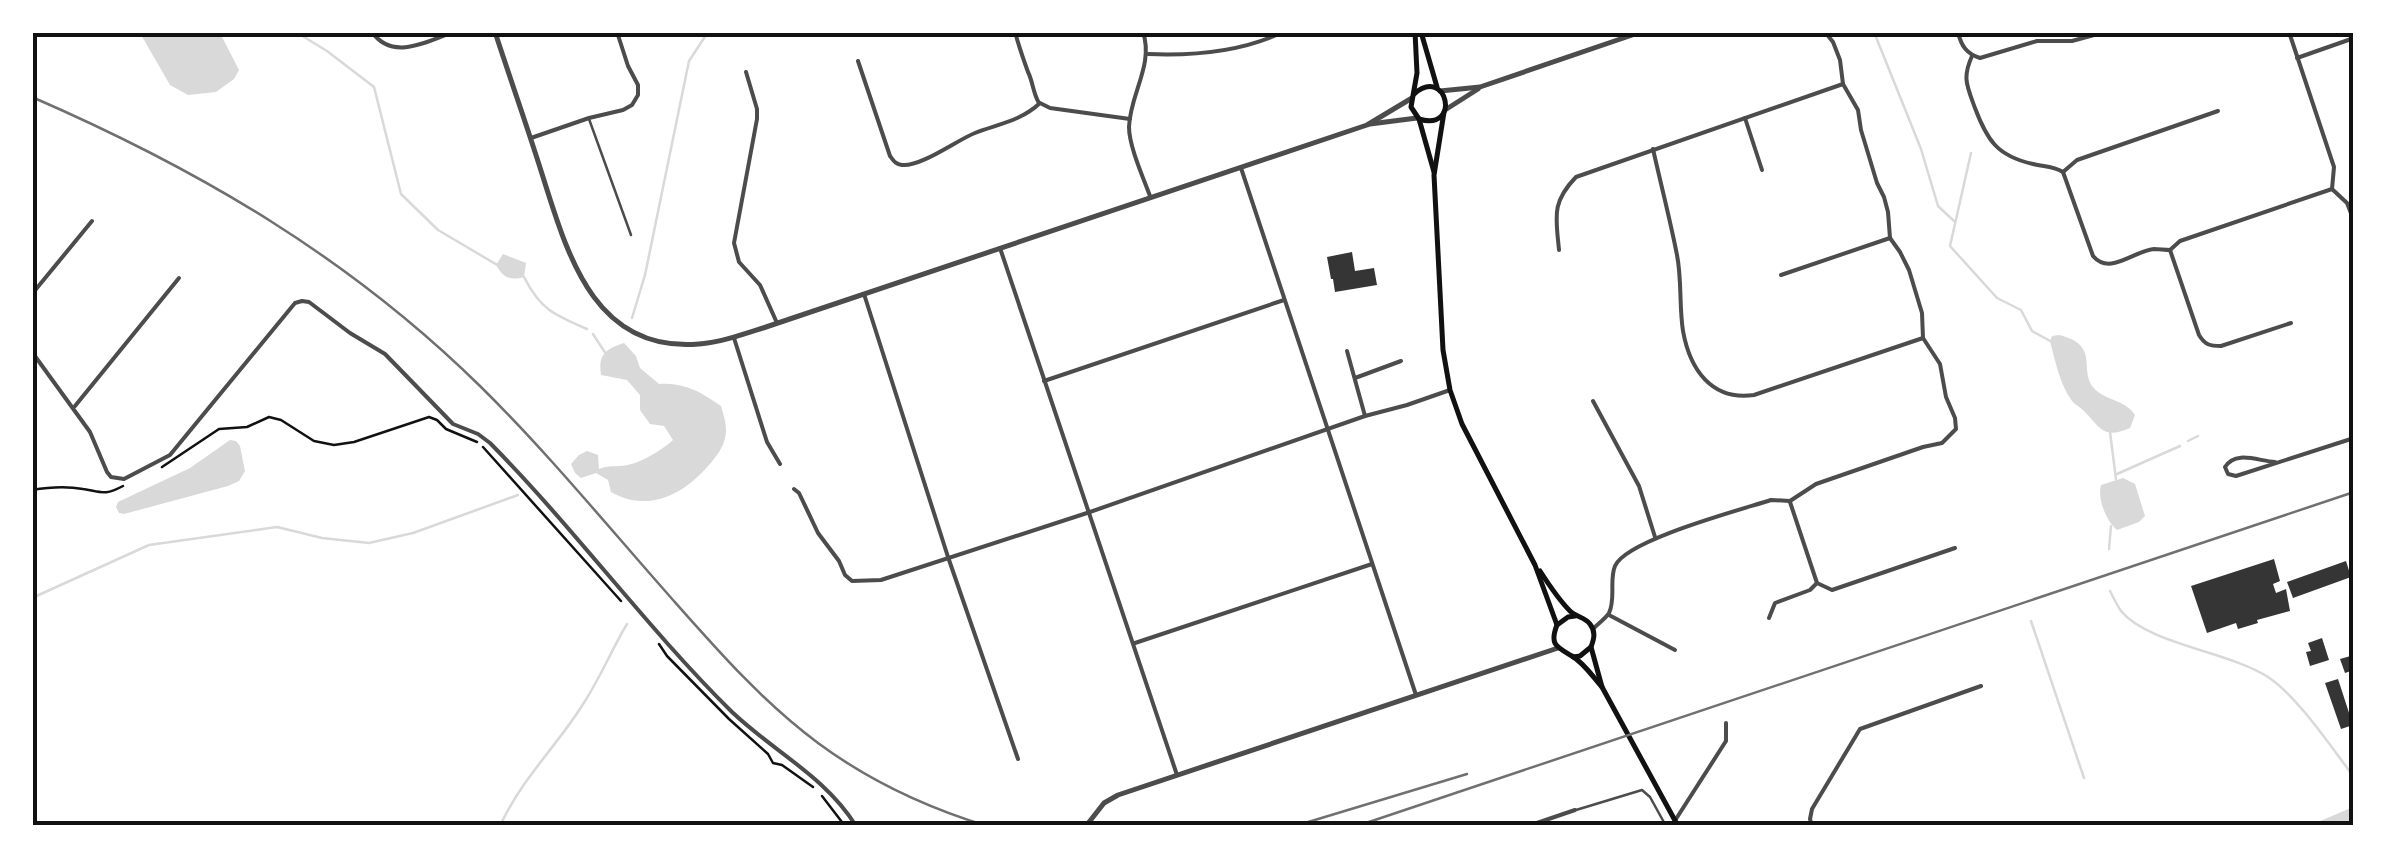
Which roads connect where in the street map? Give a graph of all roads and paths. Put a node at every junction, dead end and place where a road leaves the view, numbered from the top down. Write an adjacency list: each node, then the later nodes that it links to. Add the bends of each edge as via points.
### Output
1 (372, 32): 2 (street, via 389,47 404,48)
2 (453, 32)
3 (495, 32): 32 (street)
4 (617, 32): 27 (street, via 638,95 623,110)
5 (1015, 32): 24 (street)
6 (1143, 32): 15 (street)
7 (1283, 32): 15 (street, via 1220,52)
8 (1418, 32): 22 (main road); 23 (main road)
9 (1641, 32): 21 (street)
10 (1825, 32): 20 (street, via 1840,60)
11 (1958, 32): 16 (street)
12 (2105, 32): 16 (street)
13 (2289, 32): 17 (street)
14 (2354, 38): 17 (street)
15 (1148, 54): 28 (street)
16 (1972, 56): 36 (street, via 1966,82 1988,140 2000,151)
17 (2298, 58): 38 (street, via 2334,167)
18 (858, 61): 24 (street, via 890,156 904,166)
19 (746, 72): 52 (street, via 758,119 734,243)
20 (1843, 84): 30 (street); 43 (street, via 1858,110)
21 (1480, 88): 22 (street); 25 (street)
22 (1438, 90): 23 (main road, via 1424,87); 25 (main road)
23 (1413, 97): 29 (main road); 31 (street)
24 (1040, 104): 28 (street)
25 (1444, 111): 29 (main road, via 1434,120); 37 (main road)
26 (2218, 111): 36 (street, via 2077,160)
27 (589, 118): 32 (street); 42 (lane)
28 (1130, 118): 39 (street)
29 (1418, 118): 31 (street); 37 (main road)
30 (1745, 118): 33 (street); 35 (street)
31 (1368, 125): 34 (street)
32 (531, 138): 54 (street, via 581,280 612,318 675,344)
33 (1653, 150): 45 (street, via 1576,177 1562,191 1555,210); 55 (street, via 1678,259 1684,334 1705,380 1722,394 1754,394)
34 (1240, 167): 39 (street); 51 (street)
35 (1762, 170)
36 (2063, 172): 46 (street, via 2099,263)
37 (1434, 174): 61 (main road)
38 (2332, 189): 41 (street); 46 (street)
39 (1150, 197): 44 (street)
40 (92, 221): 50 (street)
41 (2354, 221)
42 (631, 235)
43 (1890, 238): 47 (street); 55 (street, via 1909,270)
44 (1000, 248): 49 (street); 60 (street)
45 (1559, 250)
46 (2170, 250): 53 (street, via 2203,342 2221,346)
47 (1781, 275)
48 (180, 278): 63 (street)
49 (864, 293): 52 (street); 78 (street)
50 (32, 294)
51 (1284, 300): 60 (street); 66 (street)
52 (777, 323): 54 (street)
53 (2290, 323)
54 (734, 338): 69 (street)
55 (1923, 338): 74 (street, via 1940,364 1956,429 1942,443 1816,484)
56 (1347, 351): 59 (street)
57 (32, 352): 63 (street)
58 (1401, 361): 59 (street)
59 (1355, 378): 64 (street)
60 (1044, 381): 75 (street)
61 (1450, 390): 64 (street); 80 (main road)
62 (1593, 400): 76 (street, via 1639,486)
63 (74, 408): 100 (street, via 107,472 124,479 170,455 296,303 309,302 385,354 452,424 490,443 733,712 829,791)
64 (1365, 416): 66 (street)
65 (437, 420): 70 (path, via 334,445 269,418 220,430)
66 (1328, 429): 75 (street); 79 (street)
67 (2354, 438): 68 (street)
68 (2276, 462): 68 (street, via 2236,476 2225,467 2241,456)
69 (780, 464)
70 (156, 470)
71 (128, 484): 73 (path, via 105,494)
72 (794, 488): 78 (street, via 852,581 881,580)
73 (32, 490)
74 (1790, 501): 76 (street, via 1770,500); 81 (street)
75 (1087, 513): 78 (street); 87 (street)
76 (1655, 538): 82 (street, via 1615,566)
77 (1955, 548): 81 (street, via 1832,590)
78 (948, 557): 96 (street)
79 (1372, 564): 87 (street); 94 (street)
80 (1535, 565): 83 (main road); 85 (main road)
81 (1816, 583): 84 (street, via 1775,602)
82 (1608, 615): 86 (street); 90 (street)
83 (1575, 616): 85 (main road); 86 (main road)
84 (1770, 618)
85 (1558, 625): 88 (main road)
86 (1593, 629): 89 (main road)
87 (1133, 644): 97 (street)
88 (1558, 648): 91 (main road); 94 (street)
89 (1591, 648): 91 (main road); 93 (main road)
90 (1675, 650)
91 (1573, 656): 93 (main road)
92 (1981, 686): 104 (street, via 1860,729 1812,810)
93 (1602, 687): 99 (main road)
94 (1416, 695): 97 (street)
95 (1726, 723): 99 (street, via 1726,741)
96 (1018, 760)
97 (1177, 776): 101 (street, via 1104,802)
98 (1575, 810): 102 (street); 103 (lane, via 1642,790)
99 (1677, 823)
100 (856, 826)
101 (1086, 826)
102 (1528, 826)
103 (1666, 826)
104 (1812, 826)

